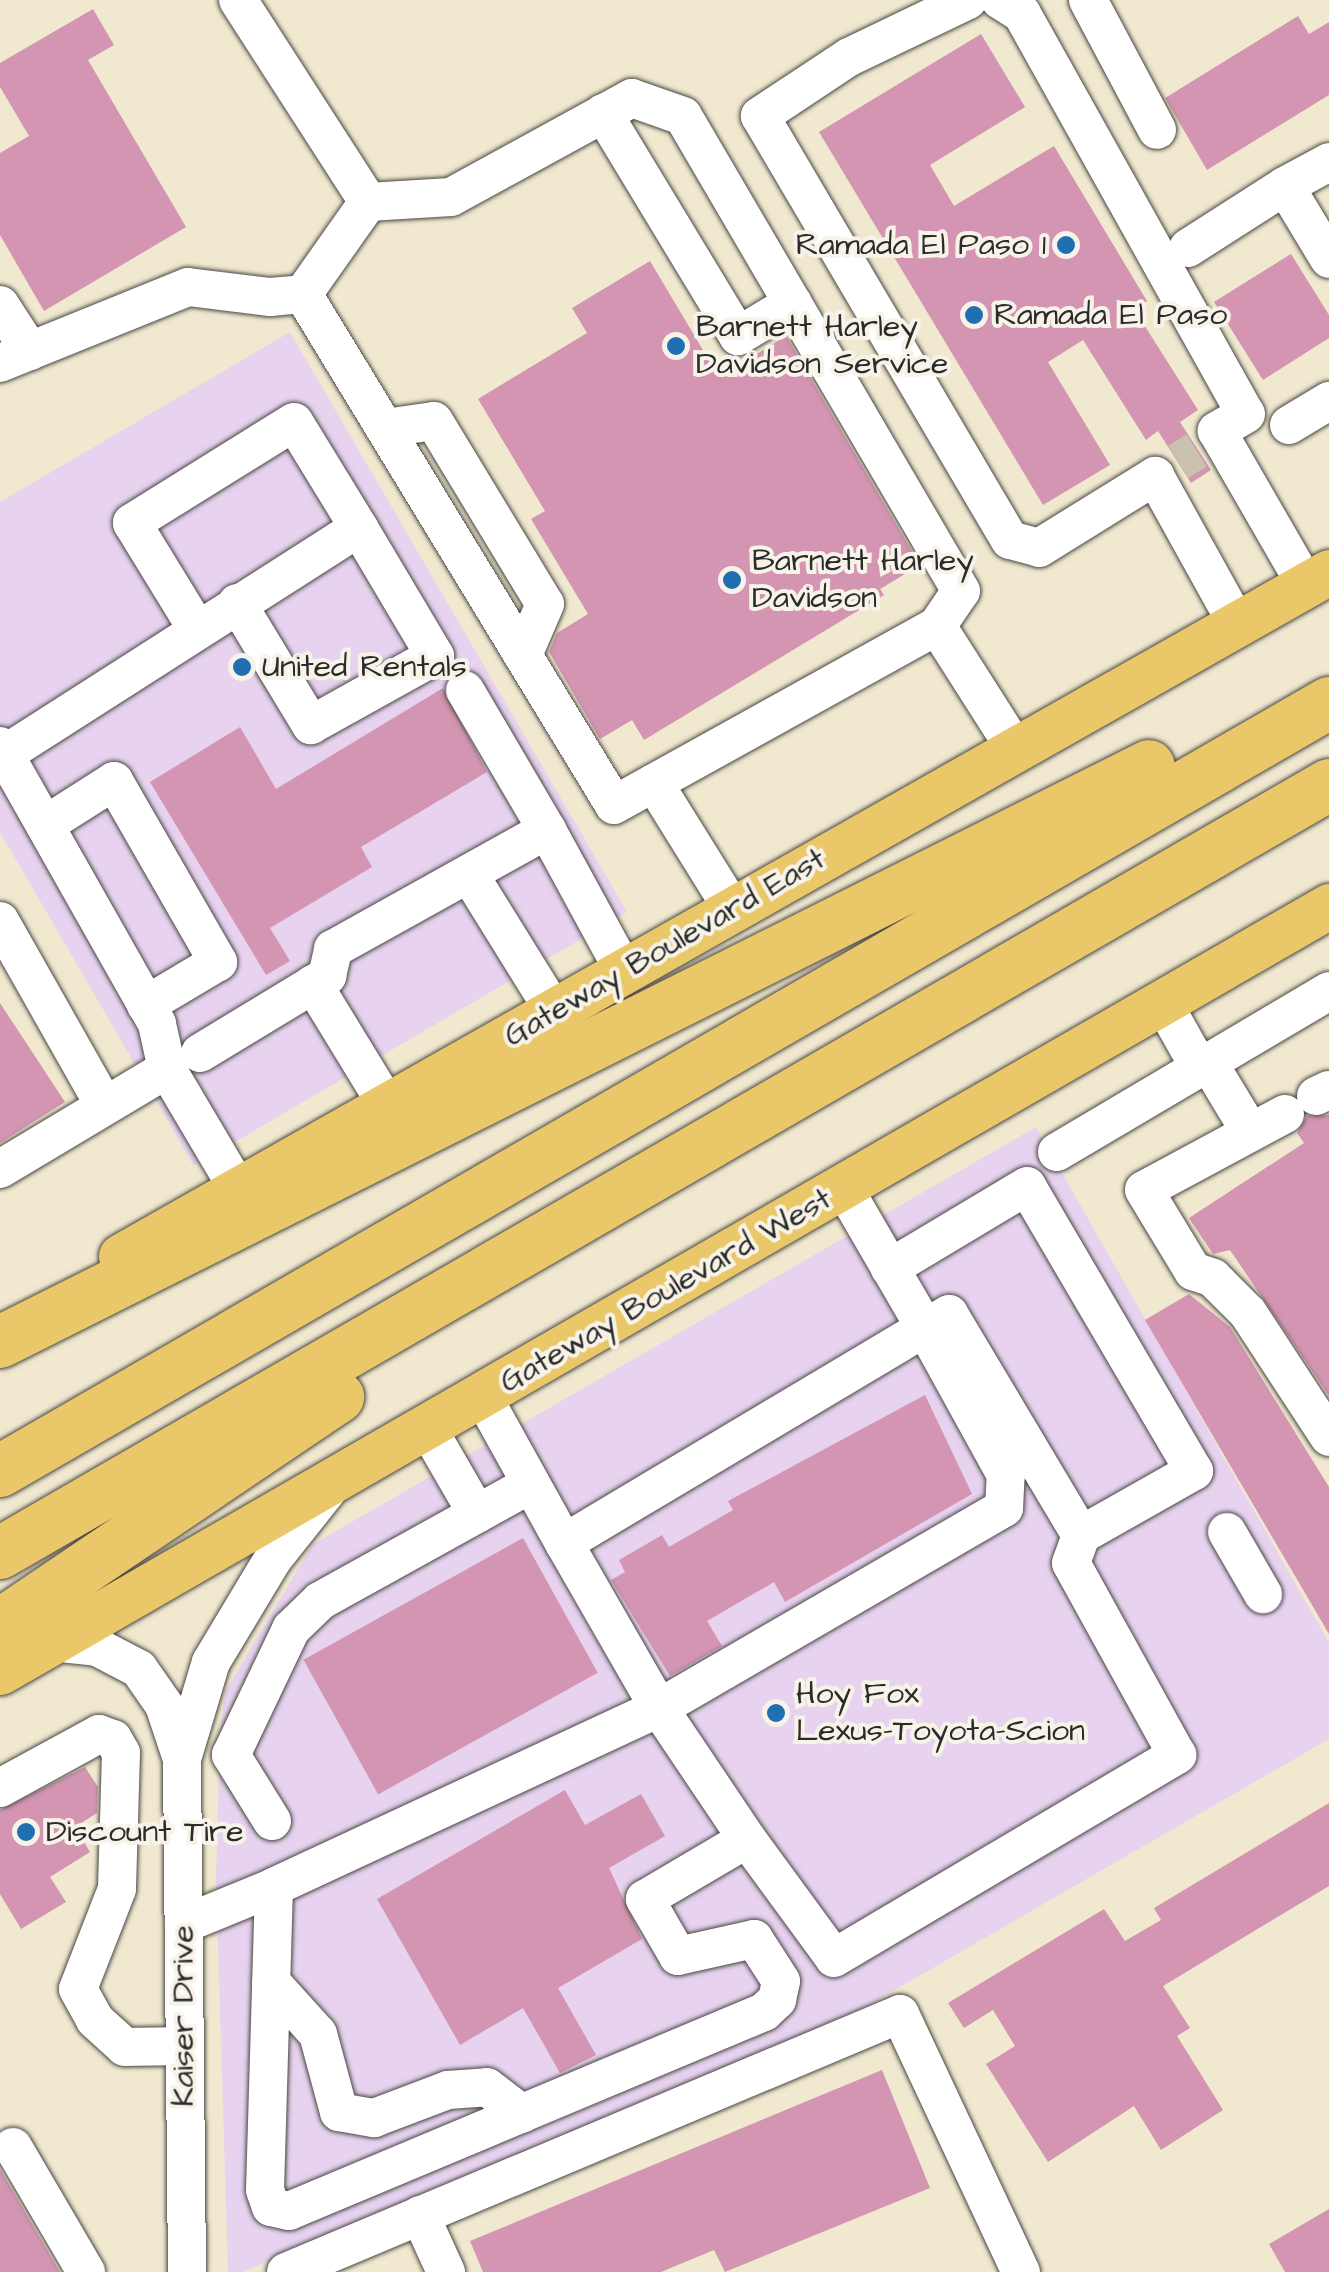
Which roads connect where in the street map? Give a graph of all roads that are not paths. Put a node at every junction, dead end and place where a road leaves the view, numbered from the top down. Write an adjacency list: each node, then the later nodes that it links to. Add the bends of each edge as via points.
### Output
1 (238, 0): 9 (street)
2 (968, 0): 18 (street, via 848,57 760,116 1010,540 1039,548)
3 (1000, 0): 18 (street, via 1022,14 1246,414)
4 (1088, 0): 6 (street)
5 (603, 114): 9 (street, via 451,197); 13 (street, via 632,98 683,116); 13 (street, via 738,336)
6 (1158, 130)
7 (1329, 162): 8 (street)
8 (1285, 186): 10 (street); 11 (street)
9 (368, 202): 12 (street)
10 (1188, 248)
11 (1329, 258)
12 (303, 294): 15 (street, via 188,287); 30 (street, via 614,805)
13 (793, 304): 23 (street, via 962,591)
14 (0, 305): 15 (street)
15 (15, 357)
16 (1329, 402): 17 (street)
17 (1289, 425)
18 (1187, 455): 20 (street); 22 (street)
19 (358, 528): 21 (street); 21 (street, via 435,656 312,725); 24 (street, via 294,422 132,523)
20 (1317, 579): 22 (main road, Gateway Boulevard East)
21 (238, 603): 24 (street)
22 (1237, 624): 29 (main road, Gateway Boulevard East)
23 (937, 626): 29 (street); 30 (street)
24 (197, 629): 28 (street)
25 (1329, 687): 58 (highway, via 1185,747)
26 (465, 690): 33 (street)
27 (1329, 702): 62 (highway)
28 (2, 750): 32 (street)
29 (1016, 750): 36 (main road, Gateway Boulevard East)
30 (654, 783): 36 (street)
31 (1329, 785): 44 (highway)
32 (45, 825): 42 (street); 42 (street, via 114,781 218,962)
33 (547, 830): 34 (street); 38 (street)
34 (468, 874): 39 (street, via 333,949 327,976); 43 (street)
35 (1329, 906): 41 (main road, Gateway Boulevard West)
36 (732, 910): 38 (main road, Gateway Boulevard East)
37 (0, 921): 48 (street)
38 (624, 971): 43 (main road, Gateway Boulevard East)
39 (312, 984): 45 (street); 49 (street)
40 (1329, 991): 46 (street)
41 (1164, 1003): 46 (street); 53 (main road, Gateway Boulevard West)
42 (146, 1005): 45 (street)
43 (554, 1011): 49 (main road, Gateway Boulevard East)
44 (888, 1041): 69 (highway); 71 (highway, via 782,1132 446,1326)
45 (184, 1061): 48 (street); 54 (street)
46 (1204, 1064): 50 (street); 51 (street)
47 (1310, 1100): 50 (street)
48 (104, 1105): 52 (street)
49 (387, 1105): 54 (main road, Gateway Boulevard East)
50 (1249, 1130): 61 (street, via 1144,1190 1193,1271 1213,1278 1248,1313)
51 (1056, 1152)
52 (0, 1170)
53 (844, 1188): 55 (street); 59 (main road, Gateway Boulevard West)
54 (238, 1189): 56 (main road, Gateway Boulevard East)
55 (890, 1268): 57 (street); 67 (street, via 1028,1186 1194,1471)
56 (0, 1324)
57 (925, 1328): 67 (street, via 949,1314); 68 (street); 74 (street, via 1006,1475 1004,1508)
58 (0, 1342)
59 (483, 1398): 60 (main road, Gateway Boulevard West); 63 (street)
60 (428, 1429): 64 (main road, Gateway Boulevard West); 65 (street)
61 (1329, 1437)
62 (0, 1471)
63 (531, 1484): 65 (street); 68 (street)
64 (332, 1485): 72 (main road, Gateway Boulevard West); 76 (street, Kaiser Drive, via 273,1559 211,1662)
65 (478, 1514): 75 (street, via 320,1600 292,1629)
66 (1227, 1532): 70 (street)
67 (1081, 1535): 79 (street, via 1071,1562 1177,1755 834,1958)
68 (564, 1543): 74 (street)
69 (0, 1553)
70 (1263, 1594)
71 (0, 1626)
72 (52, 1642): 73 (main road, Gateway Boulevard West); 76 (street, Kaiser Drive, via 97,1647 139,1669 164,1704)
73 (0, 1672)
74 (659, 1708): 79 (street); 80 (street)
75 (231, 1756): 76 (street); 78 (street)
76 (182, 1763): 81 (street, Kaiser Drive)
77 (0, 1788): 83 (street, via 99,1734 114,1739 121,1753 117,1889 78,1989 95,2020 125,2047)
78 (272, 1821)
79 (748, 1840): 84 (street, via 645,1898 678,1956 754,1940 780,1980 777,2000 764,2012)
80 (274, 1887): 81 (street); 82 (street)
81 (184, 1924): 83 (street, Kaiser Drive)
82 (271, 1982): 84 (street, via 318,2034 339,2112 374,2118 448,2090 487,2087); 84 (street, via 265,2190 271,2207 289,2212)
83 (184, 2046): 88 (street, Kaiser Drive)
84 (522, 2114)
85 (14, 2147): 87 (street)
86 (420, 2215): 89 (street); 90 (street); 91 (street, via 900,2014)
87 (86, 2272)
88 (186, 2272)
89 (286, 2272)
90 (446, 2272)
91 (1021, 2272)

